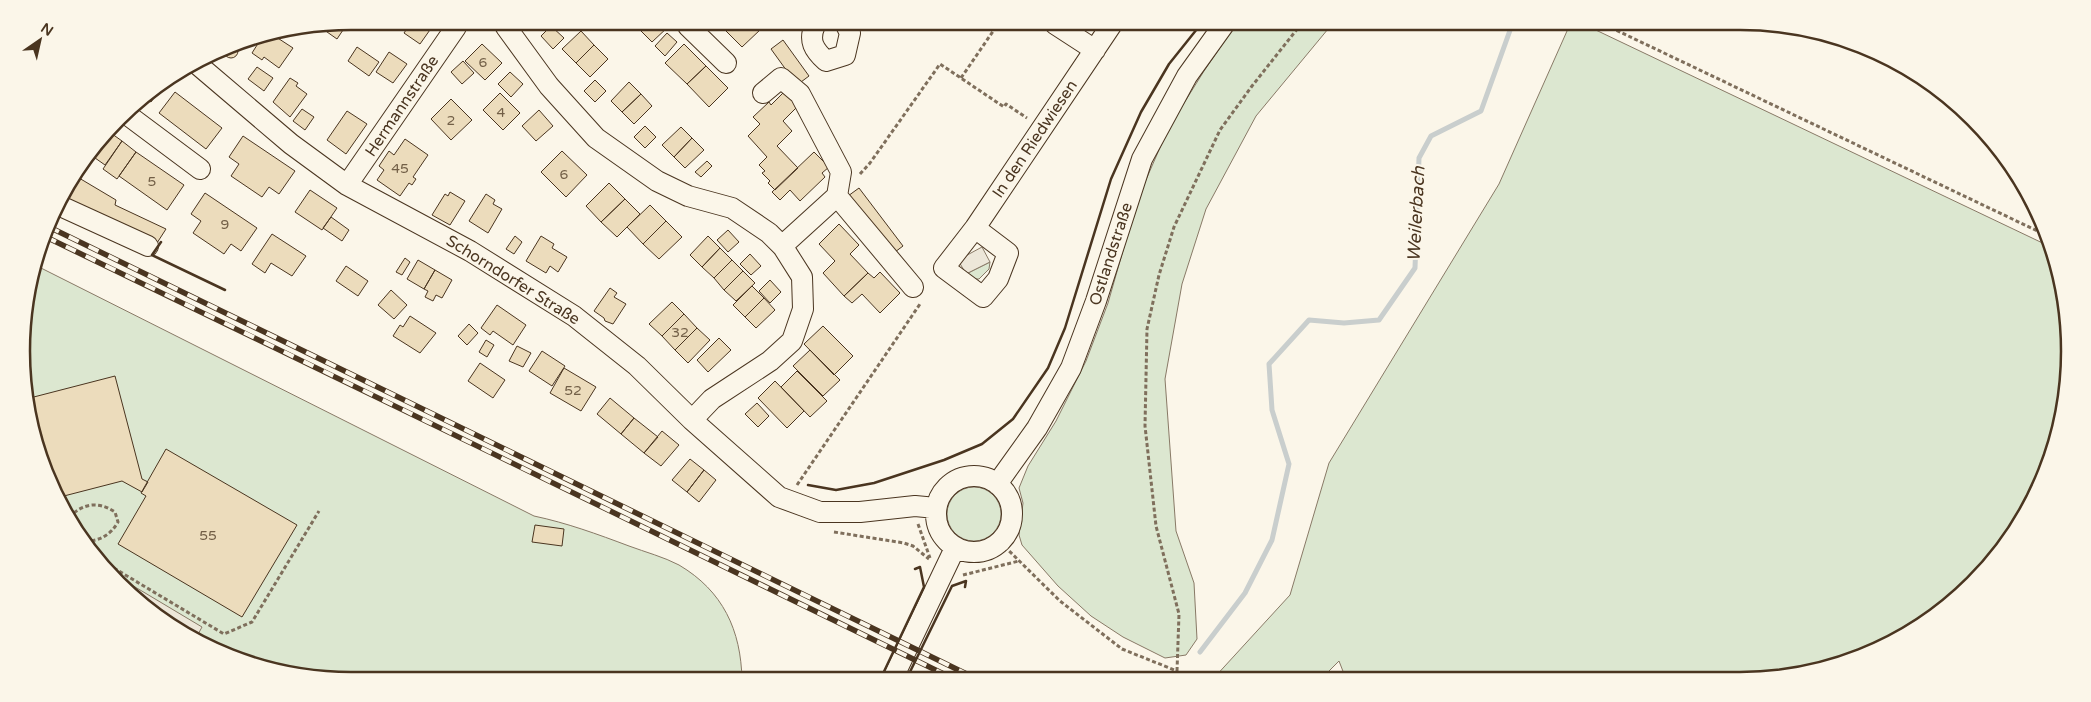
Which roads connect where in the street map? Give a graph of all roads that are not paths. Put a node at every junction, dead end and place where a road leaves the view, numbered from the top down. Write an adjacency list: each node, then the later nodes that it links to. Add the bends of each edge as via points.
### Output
1 (454, 30): 15 (street, Hermannstraße)
2 (508, 30): 20 (street, via 549,86 596,138 657,181 688,196 732,208)
3 (692, 30): 10 (street)
4 (813, 30): 5 (street, via 815,51 826,61 844,55)
5 (848, 30)
6 (1064, 30): 9 (street)
7 (1108, 30): 9 (street, In den Riedwiesen)
8 (1221, 30): 23 (street, Ostlandstraße, via 1187,76 1142,159 1071,368 1037,428)
9 (1095, 50): 18 (street, In den Riedwiesen)
10 (726, 63)
11 (201, 67): 15 (street, Schorndorfer Straße, via 291,144)
12 (763, 93): 16 (street, via 781,78 800,94 841,172)
13 (131, 118): 14 (street)
14 (200, 168)
15 (348, 185): 22 (street, Schorndorfer Straße, via 470,251 574,316 637,366)
16 (837, 196): 20 (street); 21 (street)
17 (64, 208): 19 (street)
18 (975, 228)
19 (148, 246)
20 (782, 246): 22 (street, via 802,277 803,308 792,341 770,361 712,399)
21 (917, 294)
22 (692, 420): 24 (street, Schorndorfer Straße, via 779,497 820,512 860,512 915,506)
23 (997, 484): 24 (street, via 972,476 960,479 948,486); 25 (street, via 1011,506 1008,532 990,549 966,552)
24 (936, 508): 25 (street, via 939,531)
25 (955, 548): 26 (street, via 937,564 918,629)
26 (896, 672)

